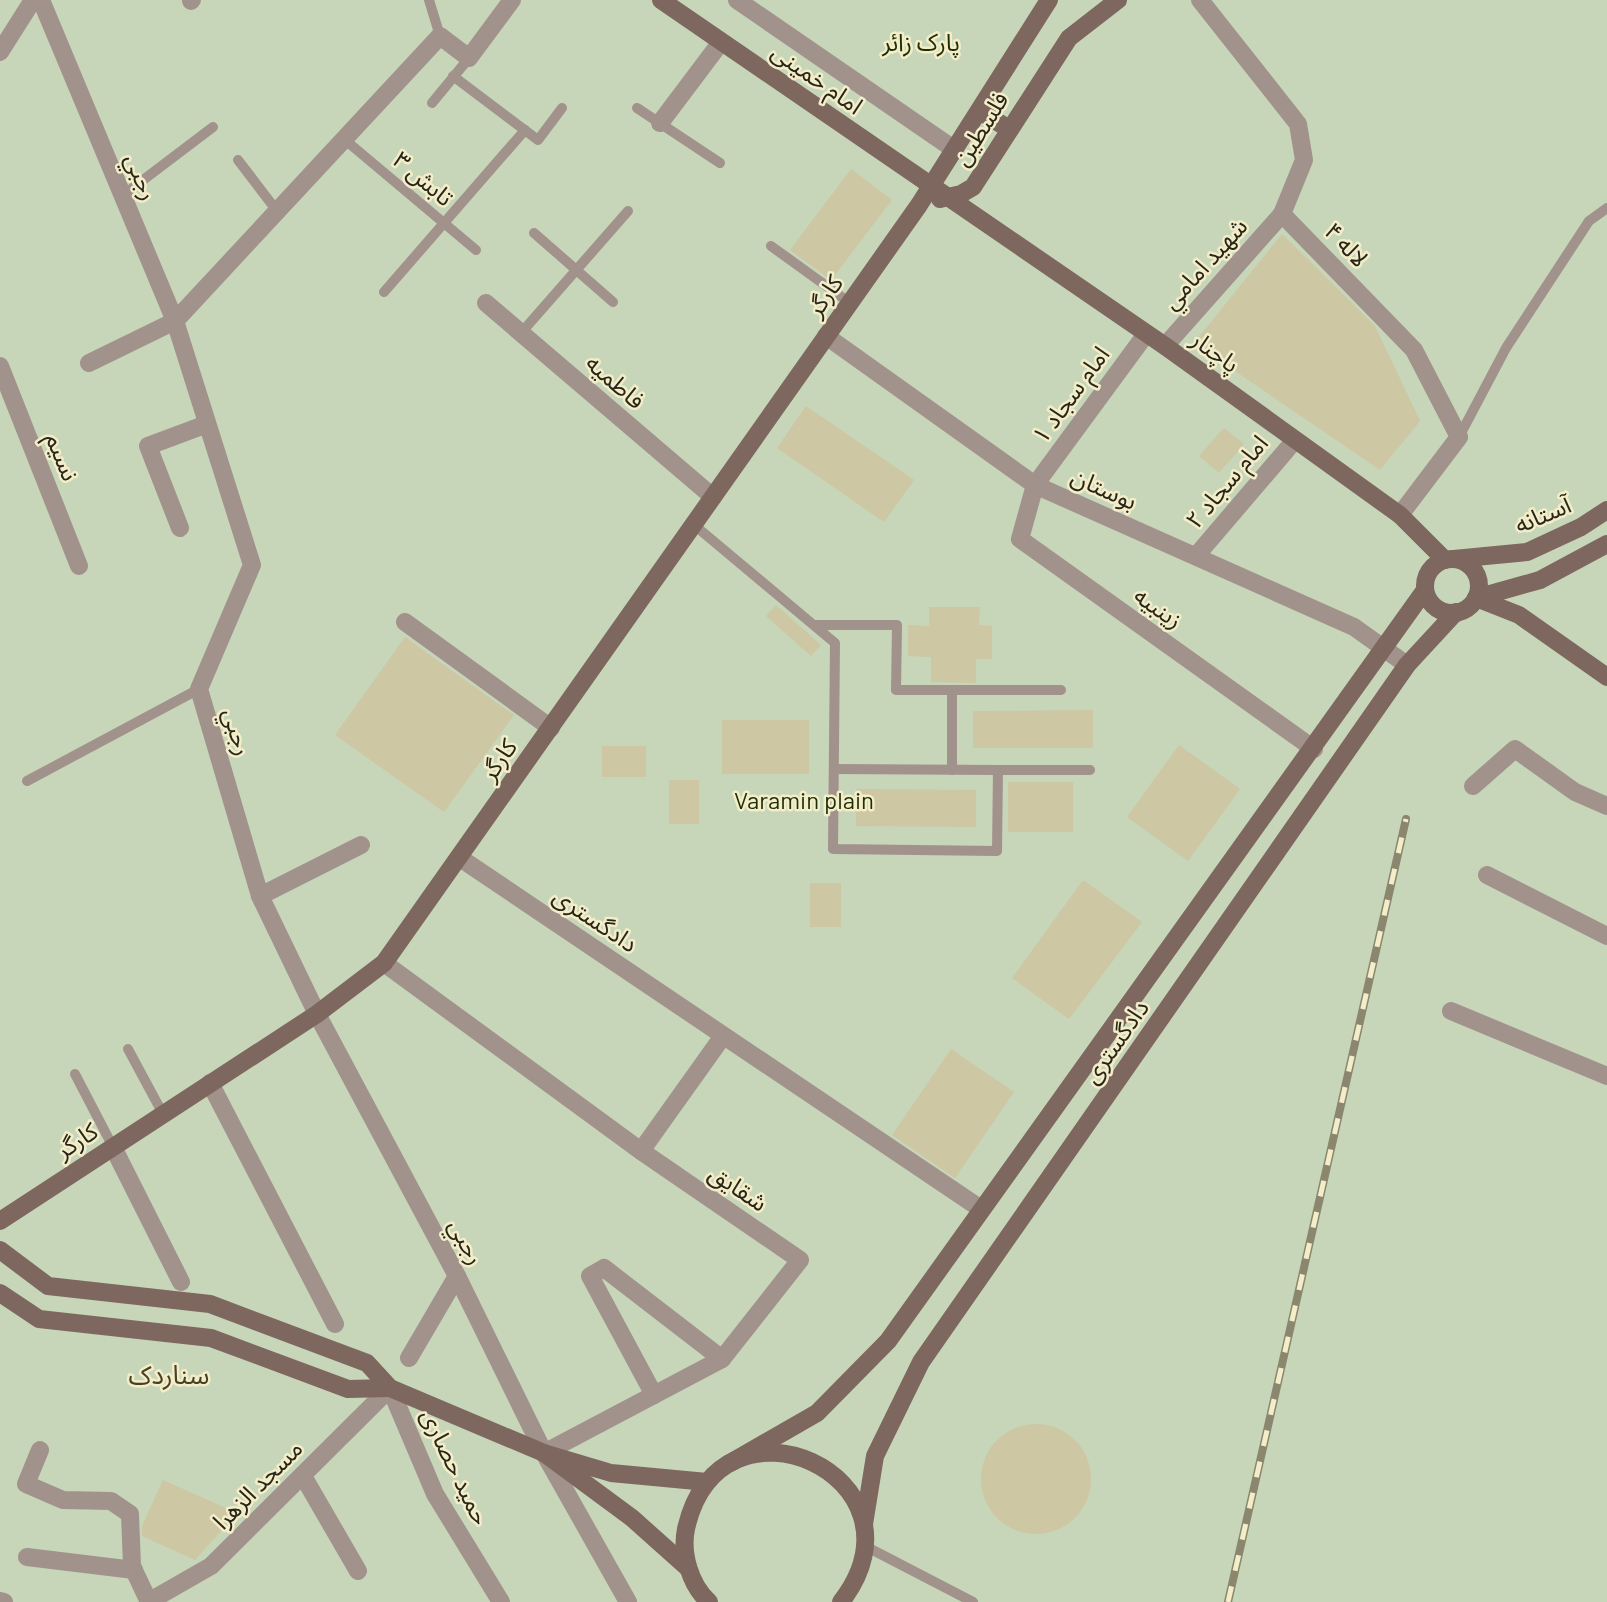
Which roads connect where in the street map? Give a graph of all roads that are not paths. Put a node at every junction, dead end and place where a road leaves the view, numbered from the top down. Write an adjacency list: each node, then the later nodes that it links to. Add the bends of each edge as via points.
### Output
1 (33, 0): 12 (street)
2 (41, 0): 29 (street, رجبي)
3 (429, 0): 10 (lane)
4 (512, 0): 13 (street)
5 (661, 0): 11 (main road, امام خمینی)
6 (737, 0): 24 (street)
7 (1049, 0): 18 (main road, فلسطین)
8 (1118, 0): 21 (main road, فلسطین, via 1069,38)
9 (1200, 0): 34 (street, via 1298,124 1304,160)
10 (440, 36): 13 (street); 23 (street)
11 (721, 42): 19 (street); 28 (main road, امام خمینی)
12 (0, 52)
13 (468, 58): 14 (lane)
14 (453, 76): 15 (lane); 22 (lane)
15 (432, 103)
16 (562, 108): 22 (lane, via 538,140)
17 (637, 108): 19 (lane)
18 (980, 111): 21 (main road); 24 (main road, فلسطین)
19 (660, 123): 26 (lane)
20 (213, 127): 29 (lane)
21 (1009, 129): 27 (main road, فلسطین)
22 (525, 130): 36 (lane)
23 (344, 139): 32 (street); 36 (lane, تابش ۳)
24 (955, 150): 28 (main road, فلسطین)
25 (238, 160): 32 (lane)
26 (720, 163)
27 (974, 187): 28 (main road, فلسطین); 35 (main road)
28 (938, 192): 30 (main road, فلسطین); 35 (main road, پاچنار)
29 (122, 196): 45 (street, رجبي)
30 (919, 205): 44 (main road, کارگر)
31 (1607, 208): 53 (lane, via 1589,221 1506,348)
32 (277, 211): 45 (street)
33 (628, 211): 40 (lane)
34 (1282, 214): 49 (street, شهيد امامي); 53 (street, لاله ۴, via 1415,351)
35 (980, 220): 47 (main road, پاچنار)
36 (444, 224): 39 (lane, تابش ۳); 41 (lane)
37 (534, 233): 40 (lane)
38 (771, 246): 44 (lane)
39 (475, 250)
40 (577, 270): 42 (lane); 46 (lane)
41 (384, 292)
42 (613, 302)
43 (486, 303): 46 (street, فاطميه)
44 (850, 303): 48 (main road, کارگر)
45 (174, 321): 50 (street); 52 (street, رجبي)
46 (521, 333): 56 (street, فاطميه)
47 (1146, 334): 49 (main road, پاچنار); 55 (street, امام سجاد ۱)
48 (827, 336): 55 (street, بوستان); 56 (main road, کارگر)
49 (1165, 346): 54 (main road, پاچنار)
50 (89, 363)
51 (0, 366): 64 (street, نسيم)
52 (207, 424): 60 (street, via 148,446); 73 (street, رجبي, via 252,565)
53 (1459, 437): 58 (street)
54 (1295, 440): 58 (main road, پاچنار); 62 (street, امام سجاد ۲)
55 (1035, 485): 62 (street, بوستان); 77 (street, زينبيه, via 1020,539)
56 (713, 497): 59 (main road, کارگر)
57 (1607, 509): 63 (main road, آستانه, via 1581,527 1527,552)
58 (1400, 515): 63 (main road, پاچنار)
59 (693, 524): 69 (lane); 76 (main road, کارگر)
60 (180, 528)
61 (1607, 544): 66 (main road, via 1540,580)
62 (1196, 556): 70 (street, بوستان, via 1354,627)
63 (1448, 560): 65 (main road, via 1427,574); 66 (main road, via 1468,564 1477,576)
64 (79, 566)
65 (1425, 590): 67 (main road, via 1439,610); 70 (main road, دادگستری)
66 (1476, 598): 67 (main road); 72 (main road, via 1519,615)
67 (1456, 612): 71 (main road, دادگستری)
68 (405, 622): 76 (street)
69 (815, 625): 74 (lane, via 897,625 896,690); 78 (lane, via 835,643)
70 (1384, 647): 71 (street, بوستان); 77 (main road, دادگستری)
71 (1407, 666): 117 (main road, دادگستری, via 921,1362 875,1456)
72 (1607, 677)
73 (199, 689): 82 (lane); 88 (street, رجبي)
74 (952, 690): 75 (lane); 79 (lane)
75 (1061, 690)
76 (551, 728): 86 (main road, کارگر)
77 (1314, 749): 101 (main road, دادگستری)
78 (834, 769): 79 (lane); 80 (lane, via 833,849 997,851)
79 (952, 770): 80 (lane)
80 (998, 770): 81 (lane)
81 (1090, 770)
82 (27, 780)
83 (1473, 786): 84 (street, via 1515,749 1575,792)
84 (1607, 806)
85 (361, 845): 88 (street)
86 (460, 859): 90 (main road, کارگر); 93 (street, دادگستری)
87 (1487, 875): 89 (street)
88 (260, 896): 92 (street, رجبي)
89 (1607, 936)
90 (384, 963): 92 (main road, کارگر); 100 (street, شقايق)
91 (1451, 1011): 96 (street)
92 (317, 1014): 97 (main road, کارگر); 104 (street, رجبي)
93 (723, 1036): 100 (street); 101 (street, دادگستری)
94 (128, 1049): 98 (lane)
95 (75, 1074): 99 (lane)
96 (1607, 1076)
97 (210, 1083): 98 (main road, کارگر); 107 (street)
98 (163, 1114): 99 (main road, کارگر)
99 (113, 1147): 102 (main road, کارگر); 105 (street)
100 (641, 1151): 109 (street, شقايق, via 800,1261)
101 (981, 1209): 114 (main road, دادگستری, via 888,1342 817,1413)
102 (0, 1221)
103 (0, 1250): 110 (main road, via 48,1286 210,1304 367,1363)
104 (457, 1276): 108 (street); 113 (street, رجبي)
105 (181, 1282)
106 (0, 1293): 110 (main road, via 39,1319 211,1338 348,1389)
107 (335, 1324)
108 (409, 1358)
109 (722, 1359): 111 (street, شقايق); 111 (street, via 604,1268 590,1276)
110 (390, 1388): 113 (main road); 115 (street, مسجد الزهرا); 124 (street, حمید حصاری, via 435,1494)
111 (654, 1395): 113 (street, شقايق)
112 (40, 1450): 121 (street, via 26,1484 63,1500 111,1501 130,1514)
113 (544, 1453): 116 (main road, via 611,1473); 120 (main road, via 632,1518); 125 (street)
114 (730, 1463): 116 (main road); 117 (main road, via 759,1453 787,1452 814,1460 837,1476 854,1498)
115 (303, 1476): 122 (street); 123 (street, مسجد الزهرا, via 211,1566)
116 (707, 1482): 120 (main road, via 688,1518 684,1538)
117 (864, 1524): 118 (main road)
118 (865, 1546): 127 (main road, via 855,1584); 128 (lane)
119 (27, 1557): 121 (street)
120 (688, 1568): 126 (main road)
121 (134, 1570): 123 (street)
122 (358, 1571)
123 (149, 1602)
124 (501, 1602)
125 (628, 1602)
126 (709, 1602)
127 (841, 1602)
128 (973, 1602)

